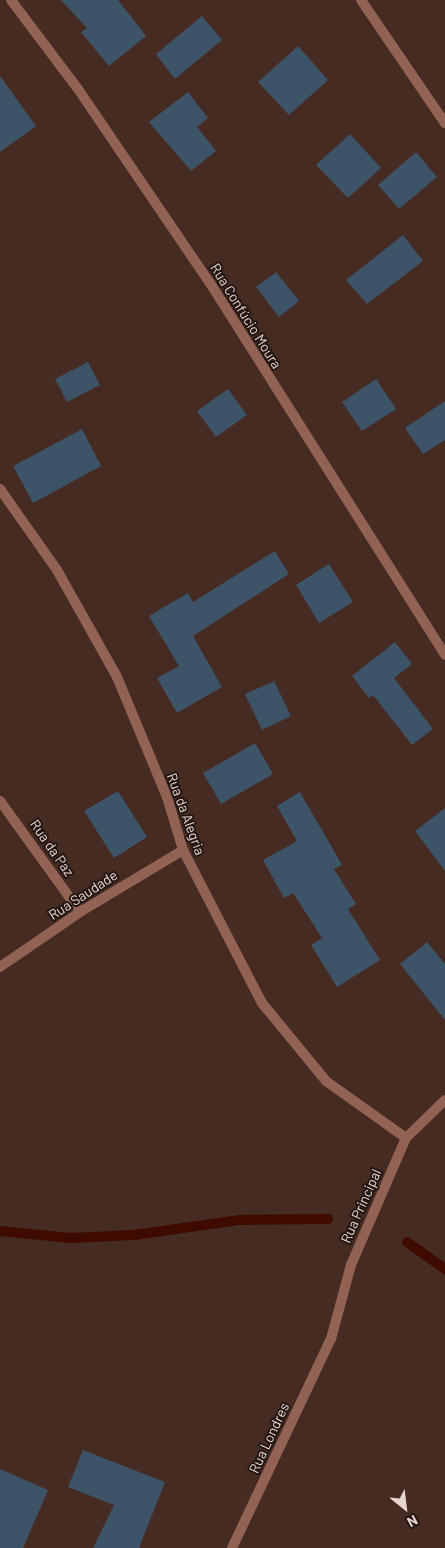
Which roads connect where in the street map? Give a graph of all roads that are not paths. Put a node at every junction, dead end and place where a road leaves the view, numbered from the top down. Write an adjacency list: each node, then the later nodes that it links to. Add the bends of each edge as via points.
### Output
1 (11, 0): 5 (street, Rua Confúcio Moura, via 78,89 210,283)
2 (361, 0): 3 (street)
3 (445, 123)
4 (0, 488): 7 (street, Rua da Alegria, via 57,570 117,677 167,797)
5 (445, 655)
6 (0, 801): 8 (street, Rua da Paz)
7 (183, 850): 8 (street, Rua Saudade); 11 (street, Rua da Alegria, via 262,1003 326,1081)
8 (80, 912): 9 (street, Rua Saudade)
9 (0, 968)
10 (445, 1100): 11 (street, Rua Principal)
11 (406, 1138): 12 (street, Rua Principal, via 351,1265)
12 (330, 1339): 13 (street, Rua Londres)
13 (232, 1548)

